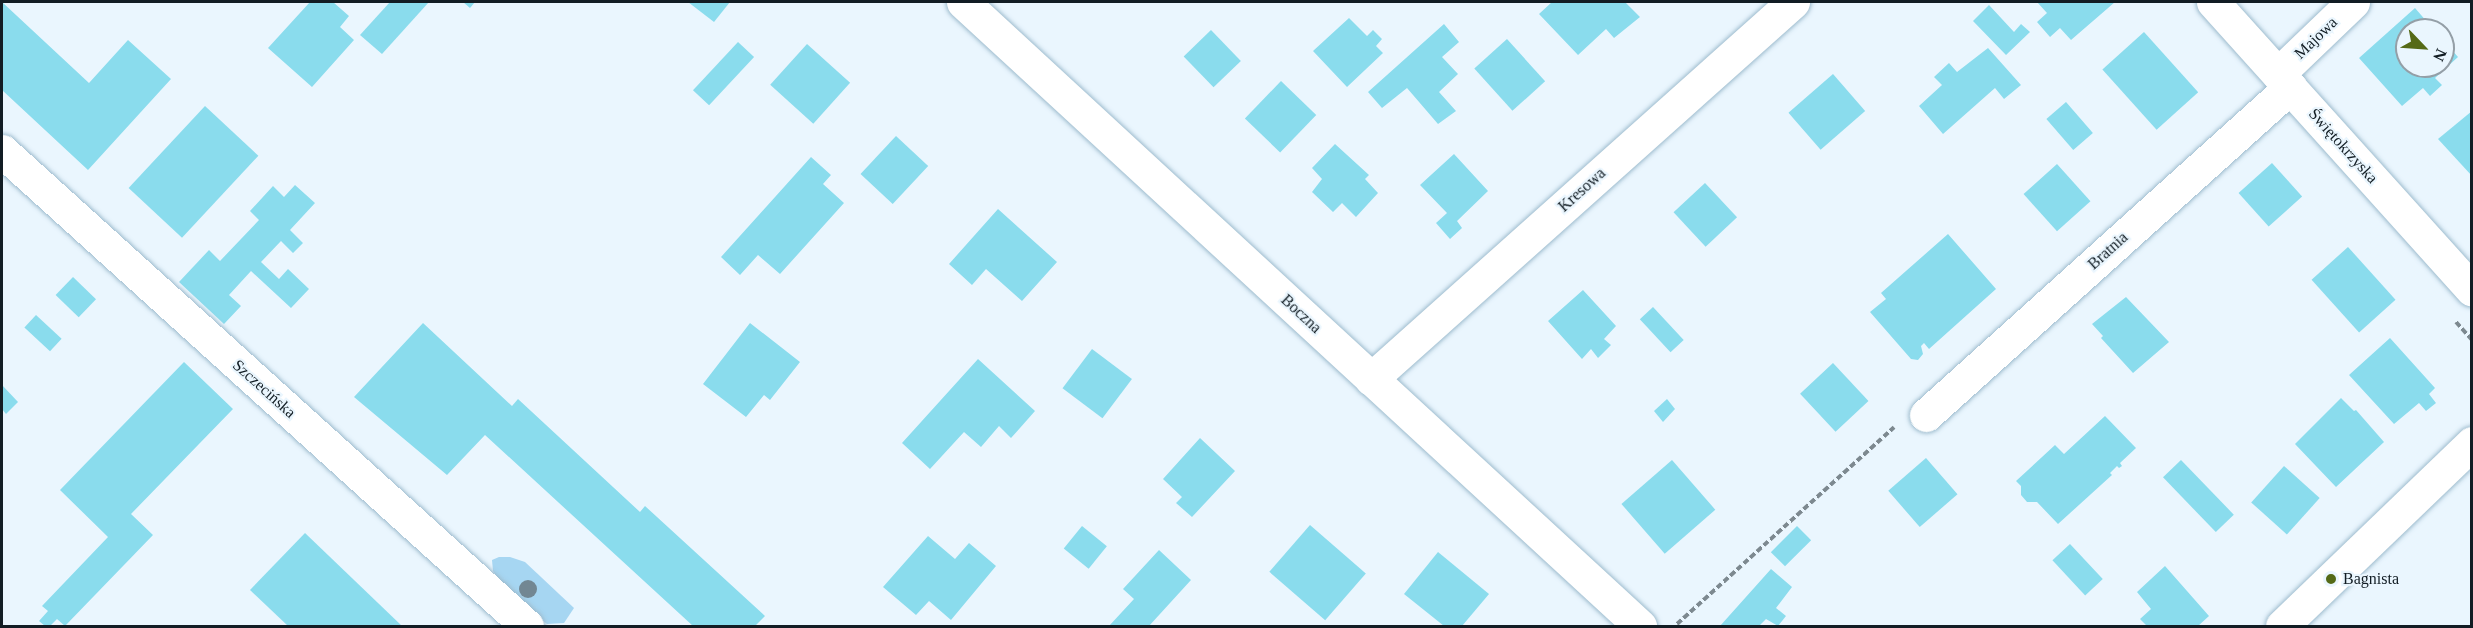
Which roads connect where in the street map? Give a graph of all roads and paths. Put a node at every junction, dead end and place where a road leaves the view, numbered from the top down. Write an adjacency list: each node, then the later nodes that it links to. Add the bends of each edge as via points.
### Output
1 (963, 2): 8 (street, Boczna)
2 (1793, 2): 8 (street, Kresowa)
3 (2213, 2): 5 (street, Świętokrzyska)
4 (2353, 2): 5 (street, Majowa)
5 (2284, 81): 7 (street, Świętokrzyska); 9 (street, Bratnia)
6 (2, 151): 12 (street, Szczecińska)
7 (2472, 290)
8 (1371, 379): 13 (street, Boczna)
9 (1926, 415): 11 (path, via 1908,414)
10 (2472, 443): 14 (street)
11 (1677, 624)
12 (526, 627)
13 (1640, 627)
14 (2282, 627)

